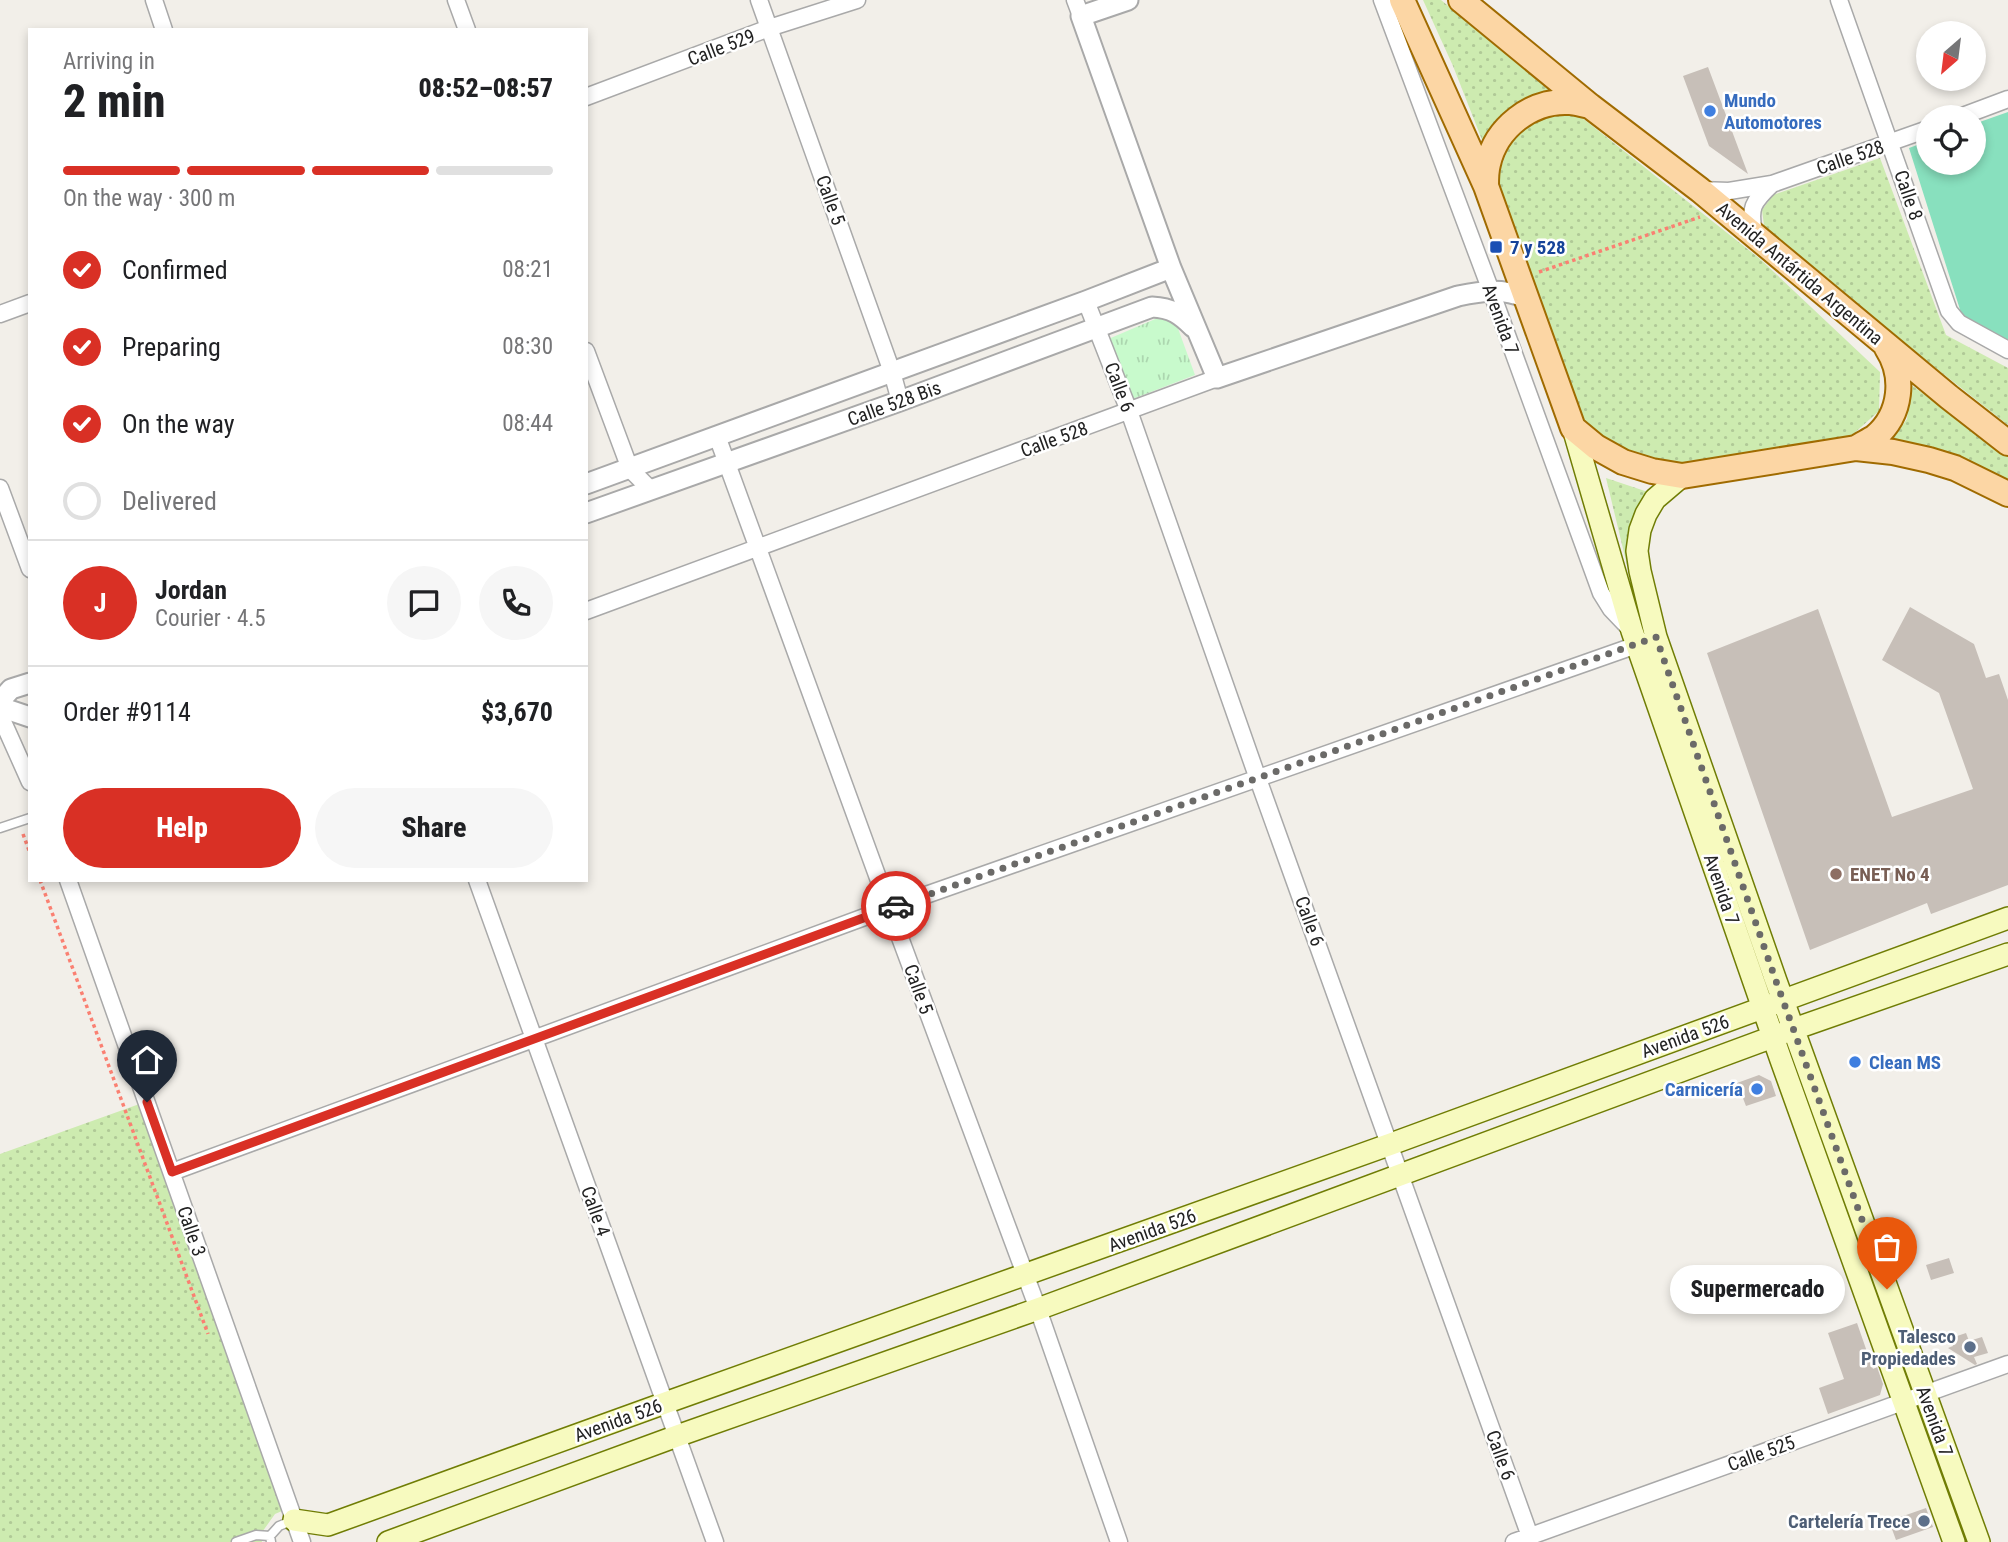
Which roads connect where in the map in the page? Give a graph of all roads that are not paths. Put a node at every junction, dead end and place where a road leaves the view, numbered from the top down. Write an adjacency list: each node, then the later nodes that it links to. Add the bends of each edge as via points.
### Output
1 (154, 0): 11 (street)
2 (456, 0): 12 (street)
3 (759, 0): 13 (street, Calle 5)
4 (857, 0): 13 (street, Calle 529)
5 (1128, 0): 10 (street)
6 (1382, 0): 26 (street, Avenida 7)
7 (1402, 0): 21 (main road, Avenida 7)
8 (1461, 0): 16 (main road)
9 (1839, 0): 19 (street, Calle 8)
10 (1078, 8): 24 (street)
11 (163, 28)
12 (466, 28)
13 (769, 28): 14 (street, Calle 529); 35 (street, Calle 5)
14 (588, 96)
15 (2008, 99): 17 (street)
16 (1590, 106): 21 (main road, via 1547,104 1509,125 1488,164); 22 (main road, Avenida Antártida Argentina)
17 (1986, 107)
18 (1916, 134): 19 (street, Calle 528)
19 (1891, 143): 20 (street, Calle 528); 33 (street, Calle 8, via 1949,311 1959,323)
20 (1772, 184): 22 (street, Calle 528); 23 (street, via 1752,208)
21 (1486, 186): 25 (main road, Avenida 7)
22 (1700, 190): 23 (main road, Avenida Antártida Argentina)
23 (1755, 235): 32 (main road, Avenida Antártida Argentina)
24 (1171, 268): 27 (street, Calle 528 Bis); 31 (street)
25 (1523, 288): 26 (street, Calle 528); 39 (main road, Avenida 7)
26 (1491, 291): 36 (street, Calle 528, via 1458,296); 54 (street, Avenida 7, via 1601,593)
27 (1086, 302): 30 (street, Calle 6); 35 (street, Calle 528 Bis)
28 (28, 304): 29 (street)
29 (0, 314)
30 (1098, 329): 31 (street, Calle 528 Bis, via 1153,307 1179,313); 37 (street, Calle 528 Bis); 38 (street, Calle 6)
31 (1196, 330): 36 (street)
32 (1883, 341): 41 (main road, Avenida Antártida Argentina); 42 (main road, via 1899,380 1897,402 1889,421)
33 (2008, 350)
34 (588, 356): 44 (street)
35 (892, 372): 37 (street, Calle 5); 40 (street, Calle 528 Bis)
36 (1217, 378): 38 (street, Calle 528)
37 (900, 401): 43 (street, Calle 528 Bis)
38 (1129, 411): 51 (street, Calle 528); 61 (street, Calle 6)
39 (1573, 428): 45 (main road, via 1623,461); 54 (main road, Avenida 7)
40 (717, 436): 43 (street, Calle 5); 44 (street, Calle 528 Bis)
41 (2008, 443)
42 (1856, 448): 45 (main road); 49 (main road, via 1929,460)
43 (726, 462): 48 (street, Calle 528 Bis); 51 (street, Calle 5)
44 (630, 469): 46 (street, Calle 528 Bis); 48 (street)
45 (1682, 476): 54 (main road, Avenida 7, via 1655,499 1640,530)
46 (588, 483)
47 (0, 488): 52 (street)
48 (650, 489): 50 (street, Calle 528 Bis)
49 (2008, 494)
50 (588, 512)
51 (758, 548): 53 (street, Calle 528); 66 (street, Calle 5)
52 (28, 564)
53 (588, 610)
54 (1642, 638): 61 (street); 69 (main road, Avenida 7)
55 (28, 684): 56 (street, via 11,690)
56 (0, 701)
57 (0, 707): 59 (street)
58 (0, 715): 60 (street)
59 (28, 716)
60 (28, 778)
61 (1258, 779): 66 (street); 72 (street, Calle 6)
62 (28, 819): 63 (lane)
63 (0, 828)
64 (69, 882): 73 (street, Calle 3)
65 (478, 882): 71 (street, Calle 4)
66 (889, 908): 71 (street); 75 (street, Calle 5)
67 (2008, 918): 69 (main road, Avenida 526)
68 (2008, 954): 70 (main road, Avenida 526)
69 (1773, 1003): 70 (main road, Avenida 7); 72 (main road, Avenida 526)
70 (1784, 1032): 74 (main road, Avenida 526); 78 (main road, Avenida 7); 79 (main road, Avenida 7)
71 (533, 1038): 73 (street); 80 (street, Calle 4)
72 (1391, 1144): 74 (street, Calle 6); 75 (main road, Avenida 526)
73 (172, 1172): 82 (street, Calle 3)
74 (1401, 1175): 76 (main road, Avenida 526); 84 (street, Calle 6)
75 (1025, 1275): 76 (street, Calle 5); 80 (main road, Avenida 526)
76 (1038, 1309): 81 (main road, Avenida 526); 89 (street, Calle 5)
77 (2008, 1364): 78 (street, Calle 525)
78 (1925, 1395): 79 (street, Calle 525); 92 (main road, Avenida 7)
79 (1904, 1402): 84 (street, Calle 525); 91 (main road, Avenida 7)
80 (665, 1403): 81 (street, Calle 4); 82 (main road, Avenida 526, via 328,1525)
81 (677, 1436): 87 (main road, Avenida 526); 88 (street, Calle 4)
82 (294, 1520): 83 (lane, via 279,1526); 86 (street, Calle 3)
83 (270, 1539): 85 (lane, via 256,1535)
84 (1531, 1539): 90 (street, Calle 525)
85 (236, 1542)
86 (302, 1542)
87 (388, 1542)
88 (715, 1542)
89 (1119, 1542)
90 (1514, 1542)
91 (1954, 1542)
92 (1979, 1542)

